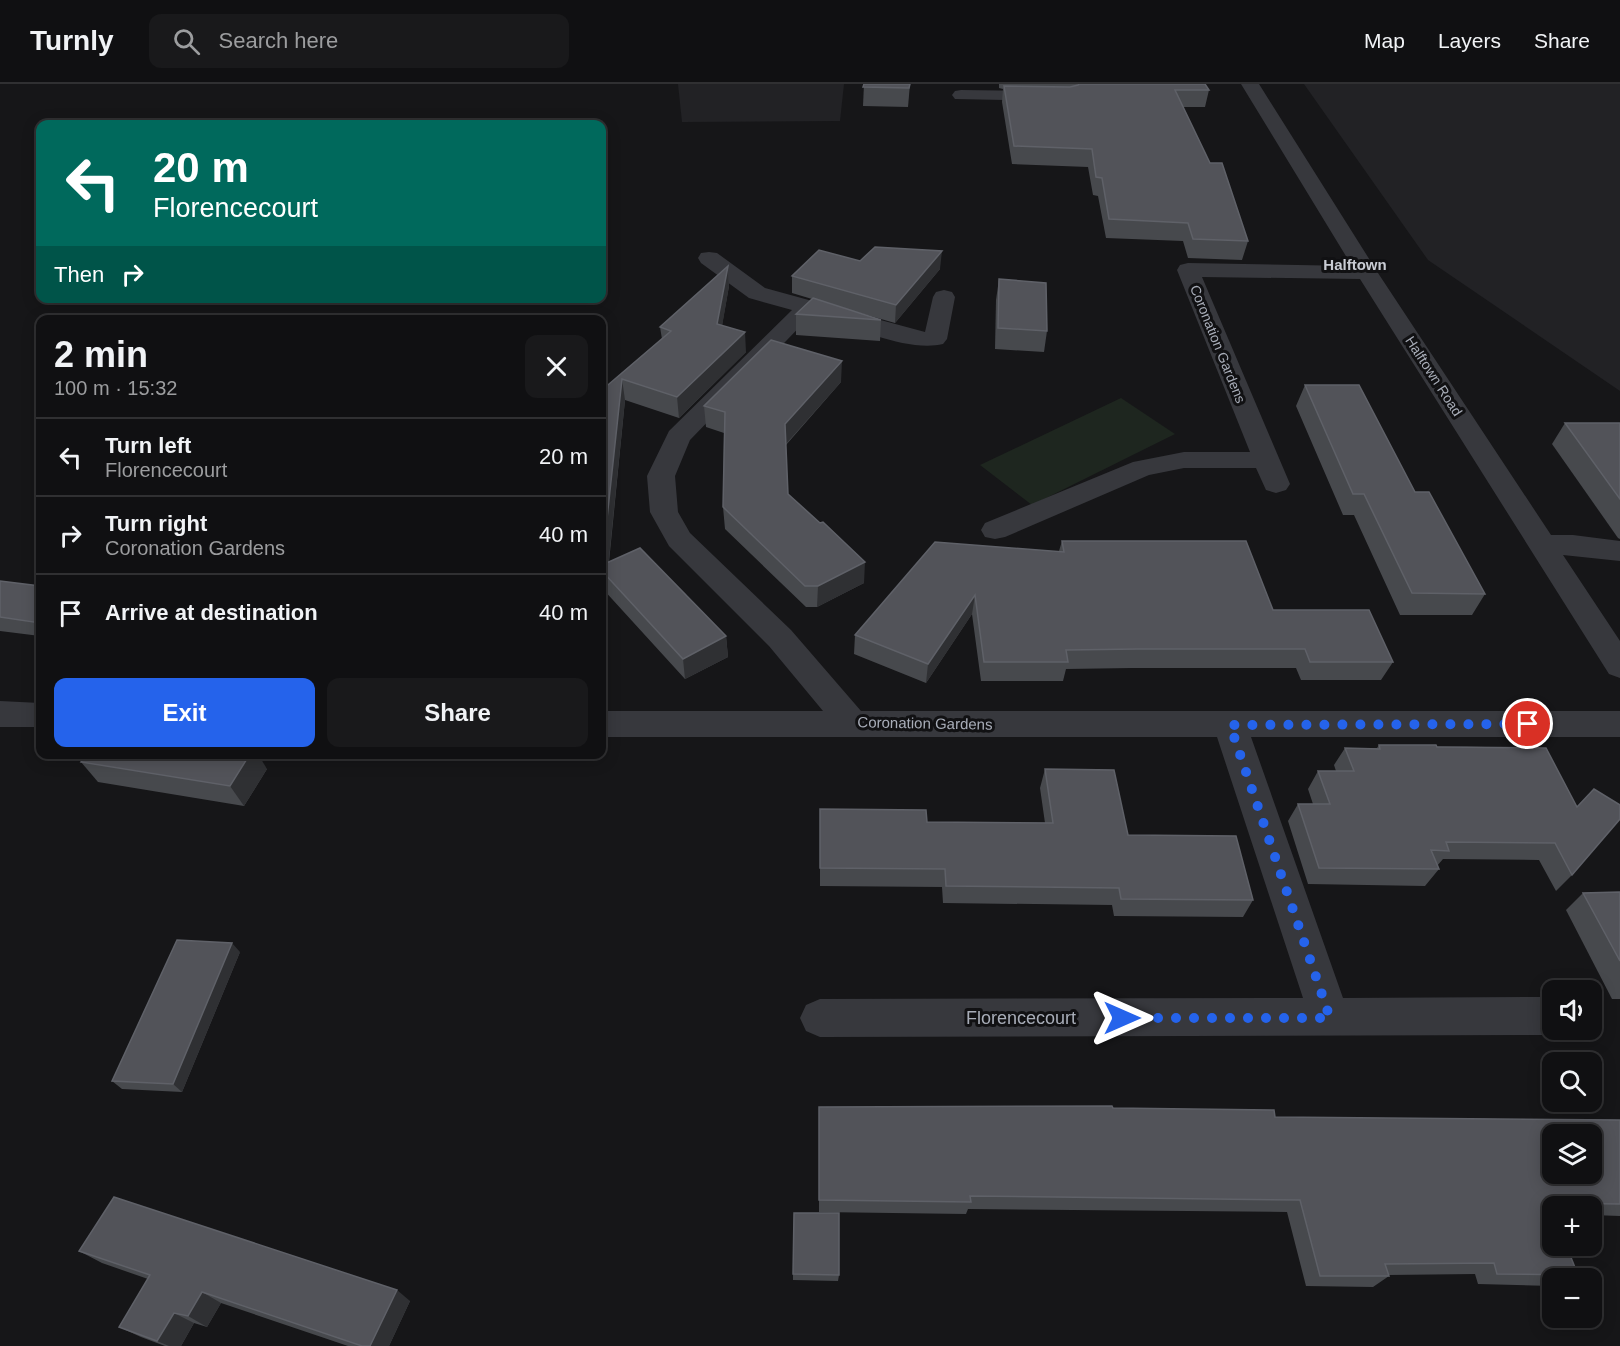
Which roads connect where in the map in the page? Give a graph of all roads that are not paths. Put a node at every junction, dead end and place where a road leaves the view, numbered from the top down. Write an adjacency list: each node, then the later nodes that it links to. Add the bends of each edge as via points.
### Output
1 (1250, 84): 6 (street, Halftown Road)
2 (961, 89): 3 (street); 4 (street)
3 (1067, 97)
4 (963, 115)
5 (709, 258): 8 (street, via 757,293)
6 (1367, 273): 9 (street, Coronation Gardens, via 1188,270 1271,472 1184,460 1142,468); 10 (street, Halftown Road)
7 (944, 297): 8 (street, via 935,339 917,339)
8 (808, 307): 16 (street, Coronation Gardens, via 678,437 661,476 664,512 679,539 780,638)
9 (995, 530)
10 (1543, 545): 11 (street); 12 (street, Halftown Road)
11 (1620, 551)
12 (1620, 666)
13 (0, 714): 14 (street)
14 (36, 715)
15 (606, 724): 16 (street)
16 (854, 724): 18 (street, Coronation Gardens)
17 (1620, 724): 18 (street, Coronation Gardens)
18 (1230, 725): 21 (street)
19 (1542, 1016): 21 (street, Florencecourt)
20 (820, 1018): 21 (street, Florencecourt)
21 (1330, 1018)

